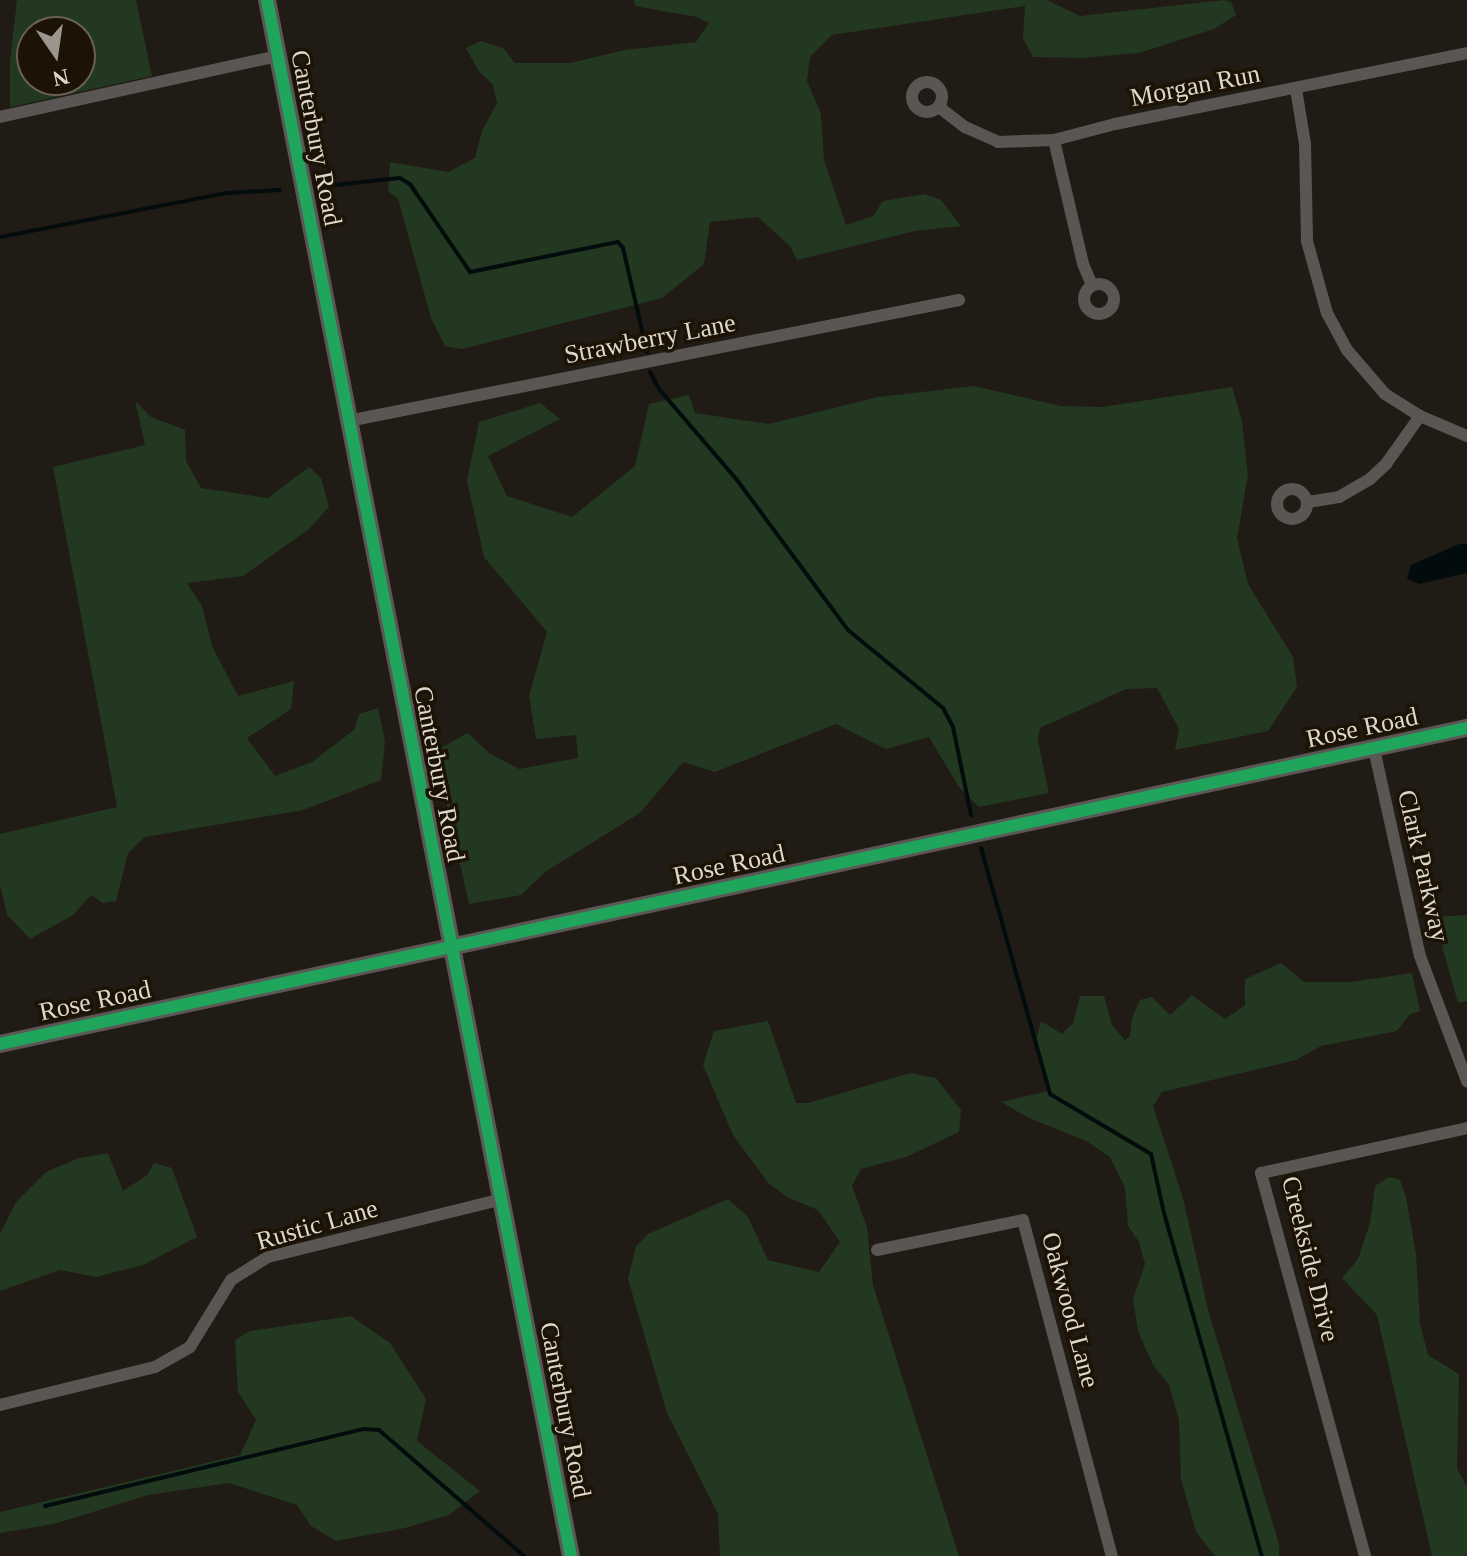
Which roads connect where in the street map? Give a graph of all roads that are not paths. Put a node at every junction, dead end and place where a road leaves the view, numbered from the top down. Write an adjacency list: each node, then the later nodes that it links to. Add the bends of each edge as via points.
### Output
1 (267, 0): 3 (street, Canterbury Road)
2 (1467, 53): 4 (street, Morgan Run)
3 (277, 56): 6 (street); 11 (street, Canterbury Road)
4 (1296, 89): 7 (street, Morgan Run); 10 (street, via 1305,144 1307,241 1327,313 1347,350 1385,394)
5 (939, 107): 7 (street, Morgan Run, via 998,142)
6 (0, 117)
7 (1054, 140): 8 (street)
8 (1092, 285)
9 (959, 300): 11 (street, Strawberry Lane)
10 (1420, 416): 12 (street); 13 (street, via 1370,479 1339,497)
11 (348, 421): 16 (street, Canterbury Road)
12 (1467, 436)
13 (1308, 502)
14 (1467, 728): 15 (street, Rose Road)
15 (1374, 749): 16 (street, Rose Road); 18 (street, Clark Parkway, via 1420,956)
16 (451, 946): 17 (street, Rose Road); 20 (street, Canterbury Road)
17 (0, 1044)
18 (1467, 1081)
19 (1467, 1128): 25 (street, Creekside Drive, via 1261,1173)
20 (502, 1199): 22 (street, Rustic Lane, via 268,1257 231,1280 190,1347 155,1367); 23 (street, Canterbury Road)
21 (877, 1250): 24 (street, Oakwood Lane, via 1023,1220)
22 (0, 1405)
23 (571, 1556)
24 (1112, 1556)
25 (1365, 1556)

